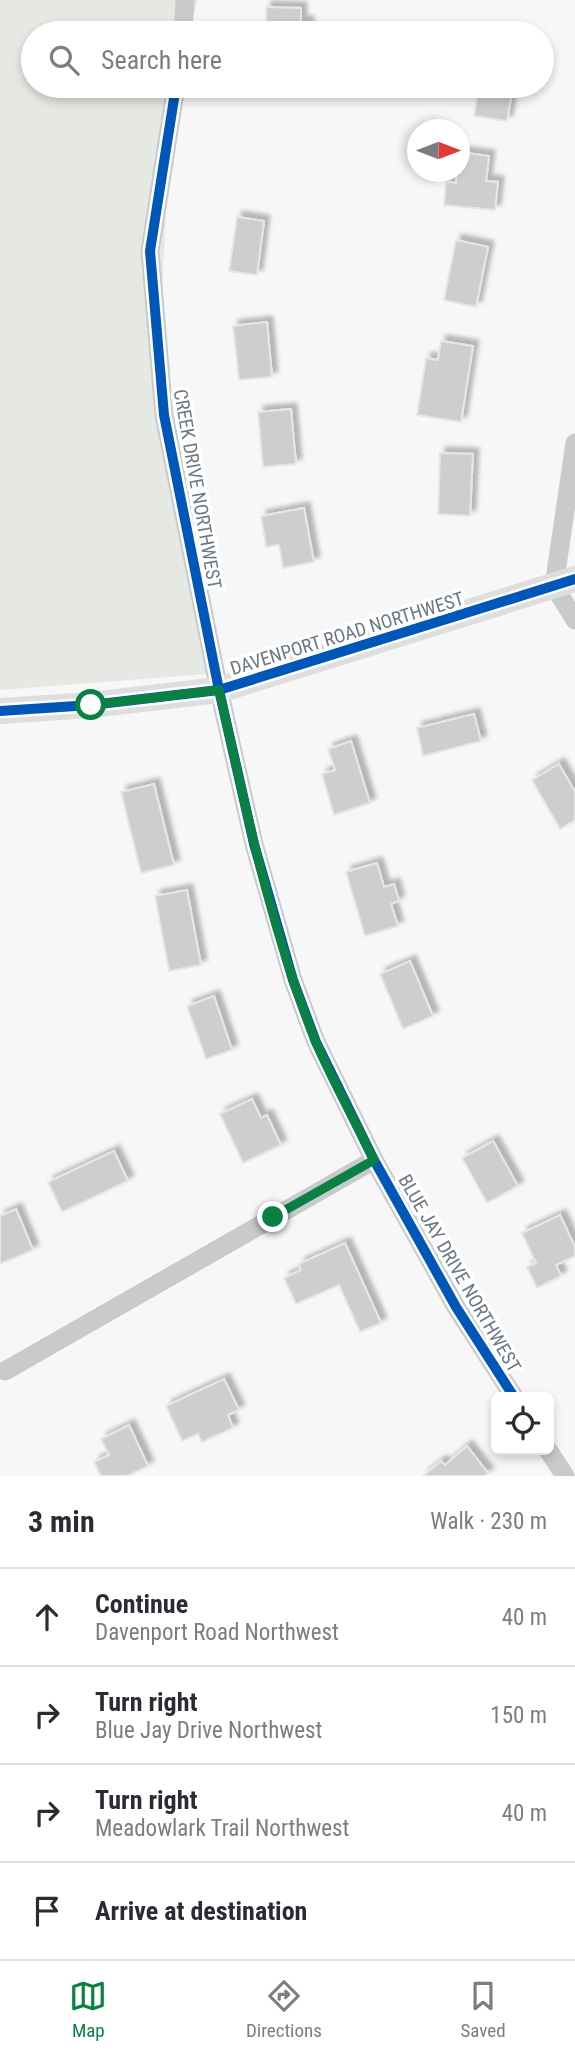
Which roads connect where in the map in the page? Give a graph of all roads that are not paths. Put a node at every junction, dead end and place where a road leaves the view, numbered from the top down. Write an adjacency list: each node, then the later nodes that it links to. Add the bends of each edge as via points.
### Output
1 (185, 0): 2 (street)
2 (184, 21)
3 (174, 98): 7 (street, CREEK DRIVE NORTHWEST, via 150,251 164,415)
4 (575, 443): 5 (street)
5 (564, 583): 6 (street); 7 (street, DAVENPORT ROAD NORTHWEST)
6 (575, 620)
7 (219, 690): 8 (street, DAVENPORT ROAD NORTHWEST); 9 (street, BLUE JAY DRIVE NORTHWEST, via 254,844 293,980 316,1042)
8 (0, 711)
9 (374, 1160): 10 (street); 11 (street, BLUE JAY DRIVE NORTHWEST, via 456,1307)
10 (5, 1371)
11 (511, 1392)
12 (551, 1455): 13 (street)
13 (565, 1476)

